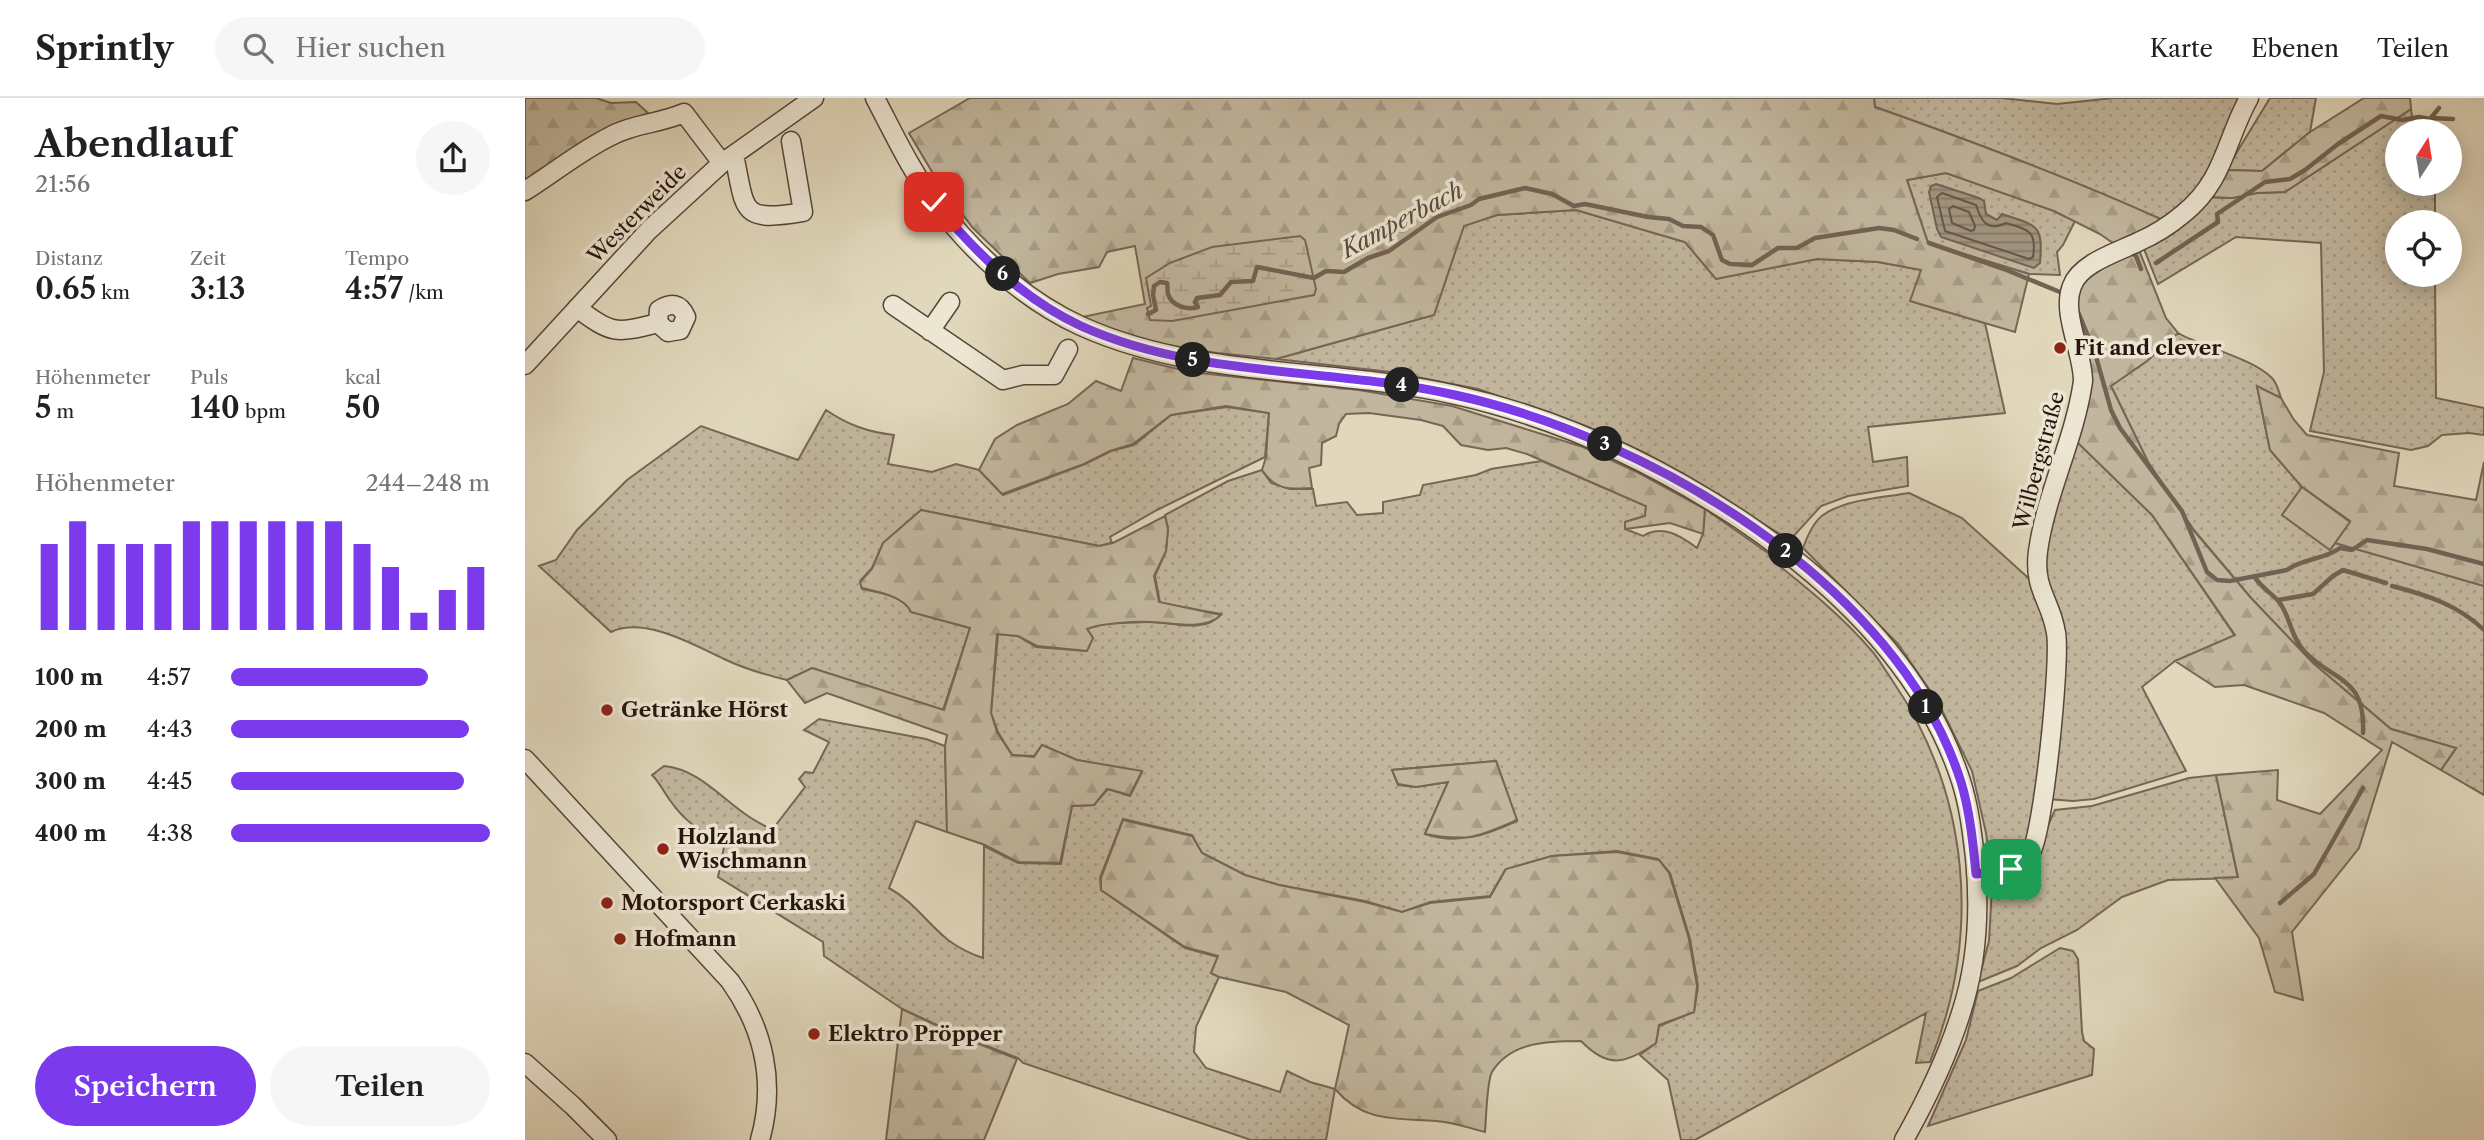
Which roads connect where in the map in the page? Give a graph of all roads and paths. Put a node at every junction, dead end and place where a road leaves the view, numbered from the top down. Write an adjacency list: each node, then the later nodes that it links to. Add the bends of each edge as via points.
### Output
1 (814, 98): 5 (street, Westerweide)
2 (876, 98): 15 (street, via 916,173 961,236 1023,291 1079,325 1132,346 1190,360 1394,384 1502,407 1582,434 1644,462 1762,534 1841,599 1881,640 1921,696 1961,781)
3 (2249, 98): 15 (street, Wilbergstraße, via 2209,188 2163,228 2081,273 2071,288 2069,310 2083,381 2045,518 2036,571 2052,615 2059,653 2037,837 2030,854 2011,869)
4 (791, 141): 5 (street, via 803,212 777,217 754,214)
5 (728, 159): 6 (street, via 684,113 607,138); 9 (street, Westerweide, via 649,230)
6 (525, 191)
7 (950, 302): 11 (street)
8 (893, 305): 11 (street)
9 (576, 308): 10 (street, via 613,331); 13 (street, Westerweide)
10 (657, 323)
11 (930, 331): 12 (street, via 1003,380 1054,374)
12 (1068, 349)
13 (525, 365)
14 (525, 759): 18 (street, via 743,999 760,1037 767,1076)
15 (1976, 874): 19 (street, via 1975,943 1962,1012 1944,1062)
16 (525, 1063): 17 (street)
17 (607, 1140)
18 (759, 1140)
19 (1904, 1140)

